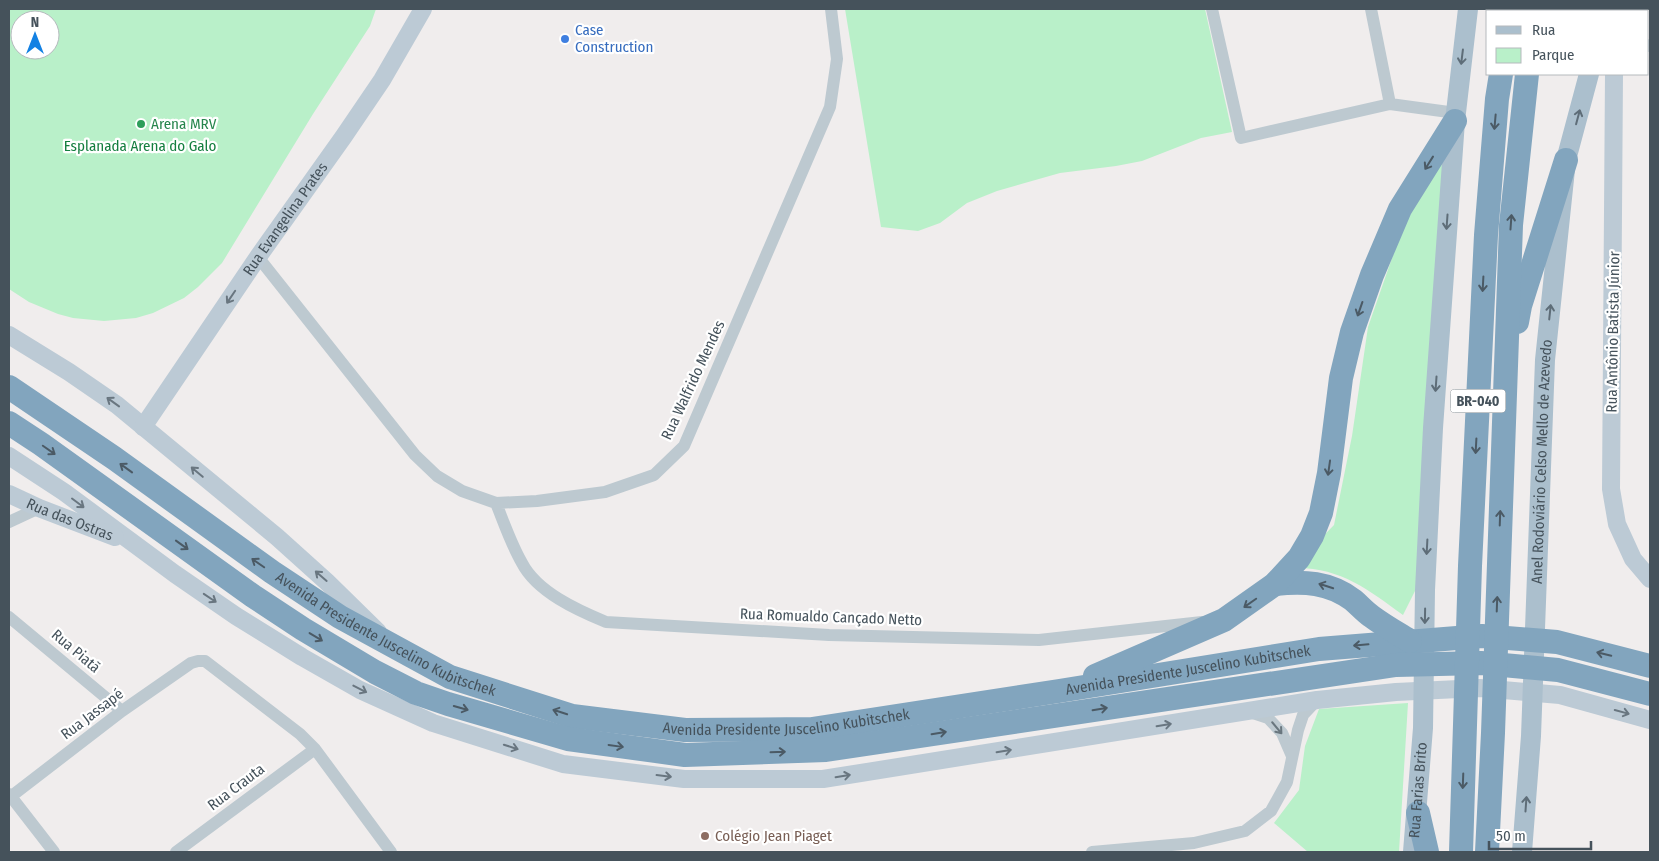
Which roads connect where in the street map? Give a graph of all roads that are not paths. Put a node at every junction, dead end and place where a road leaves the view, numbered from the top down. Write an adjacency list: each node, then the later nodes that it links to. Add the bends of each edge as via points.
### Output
1 (423, 9): 13 (main road, Rua Evangelina Prates, via 382,80)
2 (831, 9): 21 (street, Rua Walfrido Mendes, via 837,59 830,107 684,446 654,475 605,492)
3 (1212, 9): 10 (street, via 1242,138)
4 (1370, 9): 10 (street)
5 (1468, 9): 11 (main road, one-way to 11)
6 (1501, 75): 48 (highway, BR-040, one-way to 48, via 1486,235 1470,566)
7 (1527, 75): 16 (highway, BR-040, one-way to 7, via 1510,224)
8 (1589, 75): 12 (main road, Anel Rodoviário Celso Mello de Azevedo, one-way to 8)
9 (1614, 75): 25 (main road, Rua Antônio Batista Júnior, via 1611,489 1617,524 1633,559)
10 (1390, 104): 11 (street)
11 (1455, 117): 26 (highway, one-way to 26, via 1400,209 1372,275 1352,332 1341,378 1321,513 1299,558); 41 (main road, Rua Farias Brito, one-way to 41, via 1433,428)
12 (1566, 160): 16 (highway, via 1520,306); 50 (main road, Anel Rodoviário Celso Mello de Azevedo, one-way to 12, via 1531,736 1545,360)
13 (258, 257): 18 (main road, Rua Evangelina Prates, one-way to 18); 21 (street, Rua Walfrido Mendes, via 415,455 437,476 462,492)
14 (9, 335): 18 (main road, one-way to 14, via 69,372)
15 (9, 387): 30 (highway, Avenida Presidente Juscelino Kubitschek, one-way to 15, via 340,617 272,572)
16 (1504, 393): 49 (highway, BR-040, one-way to 16)
17 (9, 423): 33 (highway, Avenida Presidente Juscelino Kubitschek, one-way to 33, via 253,596 375,672 416,693 568,739 685,755 826,750 1396,665 1481,663 1558,670)
18 (143, 426): 30 (main road, one-way to 18, via 327,582)
19 (9, 456): 24 (main road, one-way to 24, via 64,492)
20 (9, 494): 22 (main road, Rua das Ostras)
21 (496, 503): 28 (street, Rua Romualdo Cançado Netto, via 522,564 537,582 582,612 606,622 829,635 1039,640)
22 (39, 508): 23 (street); 24 (main road, Rua das Ostras)
23 (9, 522)
24 (131, 543): 36 (main road, one-way to 36, via 236,616 360,690 434,723 563,764 684,779 823,779)
25 (1650, 579)
26 (1276, 584): 28 (highway, one-way to 28); 29 (highway, one-way to 26, via 1336,589 1308,582)
27 (9, 616): 35 (street, Rua Piatã)
28 (1224, 620): 32 (highway)
29 (1410, 641): 31 (highway, Avenida Presidente Juscelino Kubitschek, one-way to 29, via 1557,642 1482,636); 32 (highway, Avenida Presidente Juscelino Kubitschek, one-way to 32, via 1319,649)
30 (394, 647): 32 (highway, Avenida Presidente Juscelino Kubitschek, one-way to 30, via 812,729 685,730 572,716 450,677)
31 (1650, 666)
32 (1059, 691)
33 (1650, 694)
34 (1316, 700): 36 (main road); 37 (main road, one-way to 37, via 1480,688 1560,696); 39 (street, via 1303,715)
35 (122, 711): 38 (street, Rua Jassapé, via 191,663 205,661); 40 (street, Rua Jassapé)
36 (1249, 712): 39 (street, one-way to 39, via 1268,718 1282,733)
37 (1650, 720)
38 (315, 749): 43 (street, Rua Crauta); 44 (street)
39 (1292, 756): 45 (street, via 1287,782 1271,811 1245,831 1194,842)
40 (10, 796): 42 (street)
41 (1418, 813): 46 (main road, Rua Farias Brito); 47 (highway)
42 (54, 852)
43 (176, 852)
44 (392, 852)
45 (1092, 852)
46 (1413, 852)
47 (1428, 852)
48 (1461, 852)
49 (1487, 852)
50 (1522, 852)

